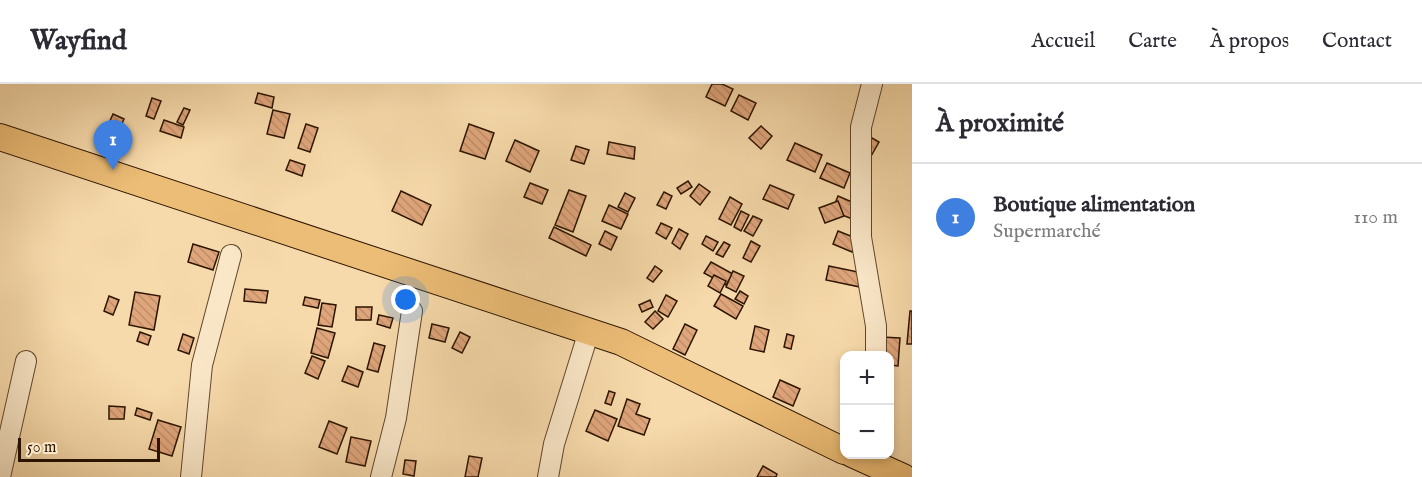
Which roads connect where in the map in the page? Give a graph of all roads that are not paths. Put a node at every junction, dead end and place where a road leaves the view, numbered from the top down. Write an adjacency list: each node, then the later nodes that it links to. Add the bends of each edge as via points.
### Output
1 (872, 84): 6 (street, via 861,127 861,228 876,326)
2 (0, 137): 5 (main road)
3 (231, 255): 11 (street, via 202,365)
4 (412, 310): 12 (street, via 396,418)
5 (589, 331): 8 (main road, via 621,342); 13 (street, via 554,444)
6 (876, 351)
7 (27, 362): 10 (street)
8 (840, 449)
9 (875, 460): 14 (main road)
10 (0, 477)
11 (191, 477)
12 (381, 477)
13 (548, 477)
14 (903, 477)

